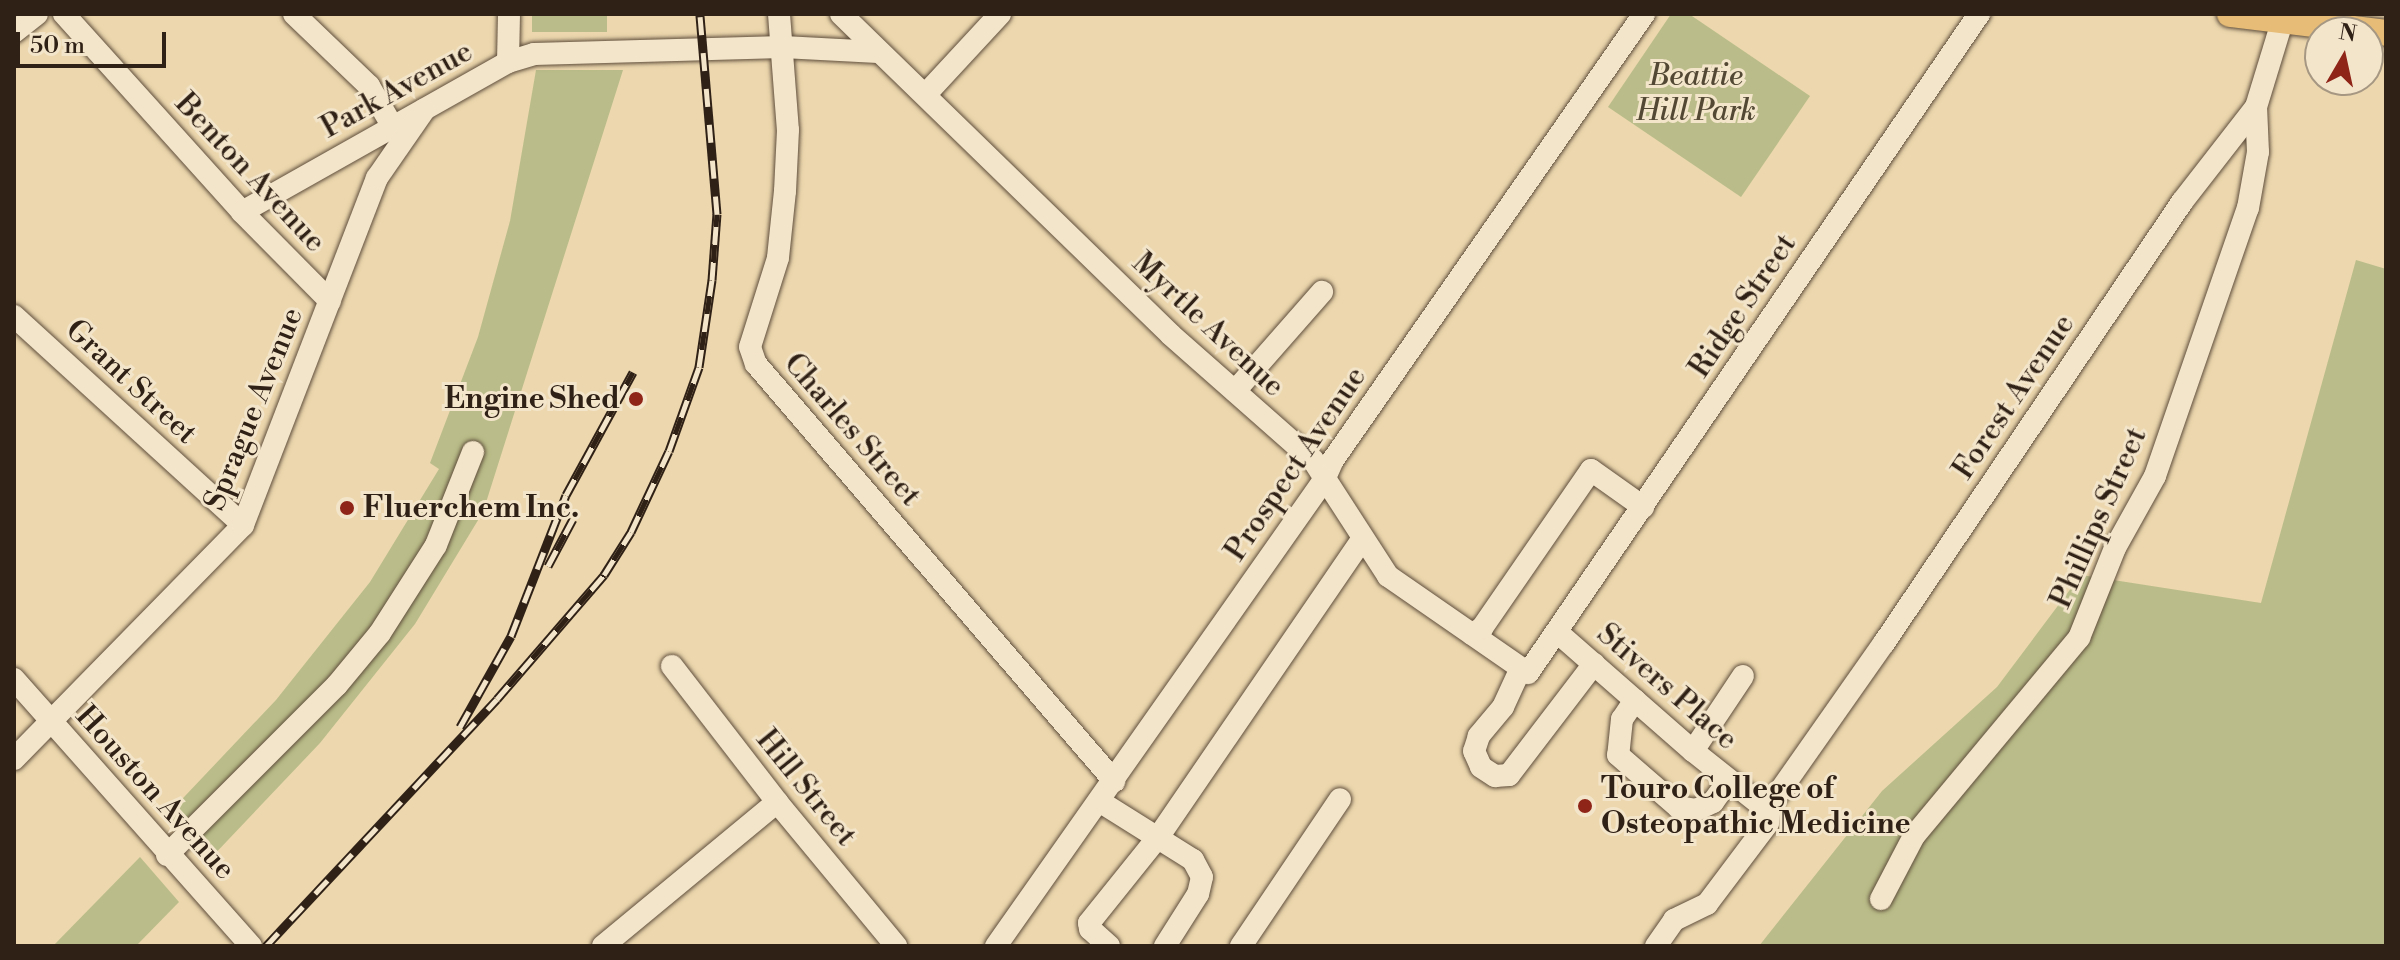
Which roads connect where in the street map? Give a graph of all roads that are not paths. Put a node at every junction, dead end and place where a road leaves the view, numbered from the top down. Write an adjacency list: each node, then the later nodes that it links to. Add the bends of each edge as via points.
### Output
1 (37, 14): 12 (street)
2 (64, 14): 21 (street, Benton Avenue)
3 (294, 14): 20 (street, via 369,86)
4 (509, 14): 16 (street)
5 (779, 14): 14 (street, Charles Street)
6 (841, 14): 15 (street, Myrtle Avenue)
7 (1000, 14): 17 (street)
8 (1644, 14): 27 (street, Prospect Avenue)
9 (1979, 14): 28 (street, Ridge Street)
10 (2230, 14): 11 (main road)
11 (2282, 22): 13 (main road); 18 (street, Forest Avenue)
12 (14, 32)
13 (2386, 33)
14 (783, 47): 15 (street); 16 (street, Park Avenue, via 534,54); 43 (street, Charles Street, via 785,191 778,258 750,347 756,364)
15 (878, 52): 17 (street, Myrtle Avenue)
16 (508, 62): 19 (street, Park Avenue)
17 (926, 94): 25 (street, Myrtle Avenue)
18 (2256, 107): 46 (street, Forest Avenue, via 2182,202); 50 (street, Phillips Street, via 2258,152 2248,208 2155,476 2115,548 2079,638 1914,836)
19 (424, 110): 20 (street, Park Avenue); 23 (street, Sprague Avenue, via 377,178)
20 (393, 127): 21 (street, Park Avenue)
21 (242, 212): 23 (street, Benton Avenue)
22 (1322, 292): 25 (street)
23 (330, 301): 29 (street, Sprague Avenue)
24 (14, 316): 29 (street, Grant Street)
25 (1235, 391): 27 (street, Myrtle Avenue, via 1313,460)
26 (473, 452): 49 (street, via 436,545 380,633 337,685)
27 (1324, 480): 30 (street, Myrtle Avenue); 43 (street, Prospect Avenue)
28 (1643, 507): 31 (street, Ridge Street); 32 (street, via 1591,470 1482,628)
29 (243, 525): 39 (street, Sprague Avenue)
30 (1362, 539): 32 (street, Myrtle Avenue, via 1388,576); 48 (street)
31 (1557, 632): 33 (street, Stivers Place); 35 (street, via 1528,673)
32 (1472, 634): 35 (street, Myrtle Avenue)
33 (1594, 664): 35 (street, via 1509,775 1495,776 1481,767 1474,751); 38 (street, Stivers Place)
34 (672, 666): 47 (street, Hill Street)
35 (1520, 670)
36 (1743, 676): 40 (street)
37 (14, 679): 39 (street, Houston Avenue)
38 (1635, 700): 40 (street, Stivers Place); 42 (street, via 1622,719 1618,755 1678,807 1696,810 1713,802)
39 (52, 723): 41 (street, Sprague Avenue); 49 (street, Houston Avenue)
40 (1693, 751): 42 (street, Stivers Place)
41 (14, 759)
42 (1729, 780): 46 (street, Stivers Place, via 1761,805)
43 (1114, 781): 45 (street, Prospect Avenue)
44 (1340, 799): 57 (street)
45 (1099, 801): 48 (street); 54 (street, Prospect Avenue)
46 (1773, 801): 58 (street, Forest Avenue, via 1768,823 1707,904 1674,920)
47 (777, 802): 52 (street); 53 (street, Hill Street)
48 (1159, 836): 55 (street, via 1089,923); 56 (street, via 1193,860 1202,877 1198,894)
49 (167, 855): 51 (street, Houston Avenue)
50 (1881, 899)
51 (251, 946)
52 (603, 946)
53 (896, 946)
54 (996, 946)
55 (1109, 946)
56 (1165, 946)
57 (1241, 946)
58 (1656, 946)

